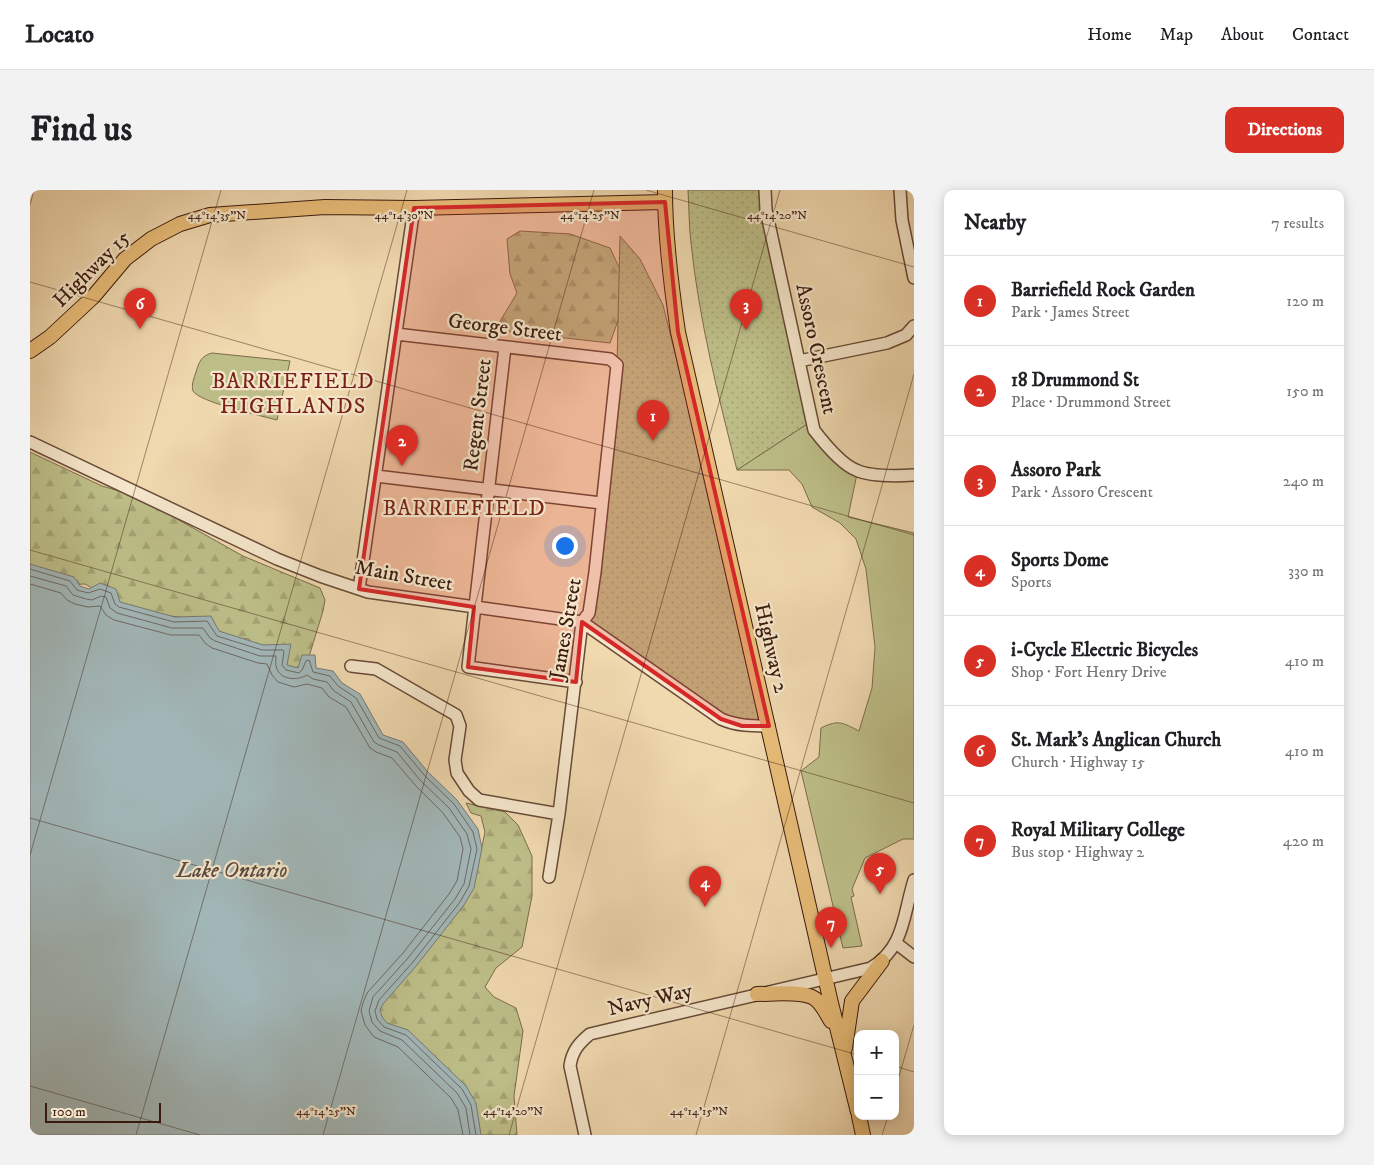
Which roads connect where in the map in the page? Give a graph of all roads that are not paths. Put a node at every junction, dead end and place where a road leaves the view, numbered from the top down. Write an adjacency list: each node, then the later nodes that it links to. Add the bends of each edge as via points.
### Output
1 (765, 190): 11 (street, Assoro Crescent, via 766,210)
2 (900, 190): 5 (street, via 902,220)
3 (665, 196): 4 (main road, Highway 15); 22 (main road, Highway 2, via 668,262 678,332)
4 (414, 208): 7 (street); 9 (main road, Highway 15, via 325,207 210,215 180,224 151,239 125,259 93,297)
5 (914, 278)
6 (914, 326): 11 (street, via 906,335 887,342)
7 (396, 334): 8 (street, George Street); 14 (street)
8 (505, 347): 10 (street, George Street); 15 (street, Regent Street)
9 (30, 351)
10 (610, 359): 16 (street, James Street, via 617,365 617,370)
11 (800, 361): 13 (street, Assoro Crescent, via 814,430 829,450 856,470 892,477)
12 (30, 442): 17 (street, Main Street, via 277,558)
13 (914, 475)
14 (376, 476): 15 (street); 17 (street)
15 (489, 490): 16 (street); 18 (street, Regent Street)
16 (601, 503): 19 (street, James Street, via 589,613)
17 (359, 589): 18 (street, Main Street)
18 (474, 607): 19 (street, Main Street); 21 (street, Regent Street, via 468,667)
19 (582, 622): 21 (street, James Street); 22 (street, Main Street, via 721,719 742,726)
20 (352, 666): 23 (street, via 376,669 456,715 460,726 457,773 479,800)
21 (576, 682): 23 (street, James Street)
22 (769, 726): 29 (main road, Highway 2)
23 (559, 814): 24 (street, James Street)
24 (548, 877)
25 (914, 880): 26 (street)
26 (896, 943): 27 (street); 28 (street)
27 (914, 957)
28 (882, 961): 29 (street, Navy Way, via 861,972); 31 (main road, via 852,1001)
29 (826, 978): 30 (street, Navy Way); 31 (main road, Highway 2)
30 (757, 994): 31 (main road, via 812,997 824,1008); 34 (street, Navy Way, via 602,1030 579,1043 570,1066)
31 (842, 1047): 32 (main road, Highway 2)
32 (854, 1096)
33 (860, 1120): 35 (main road)
34 (585, 1135)
35 (863, 1135)

